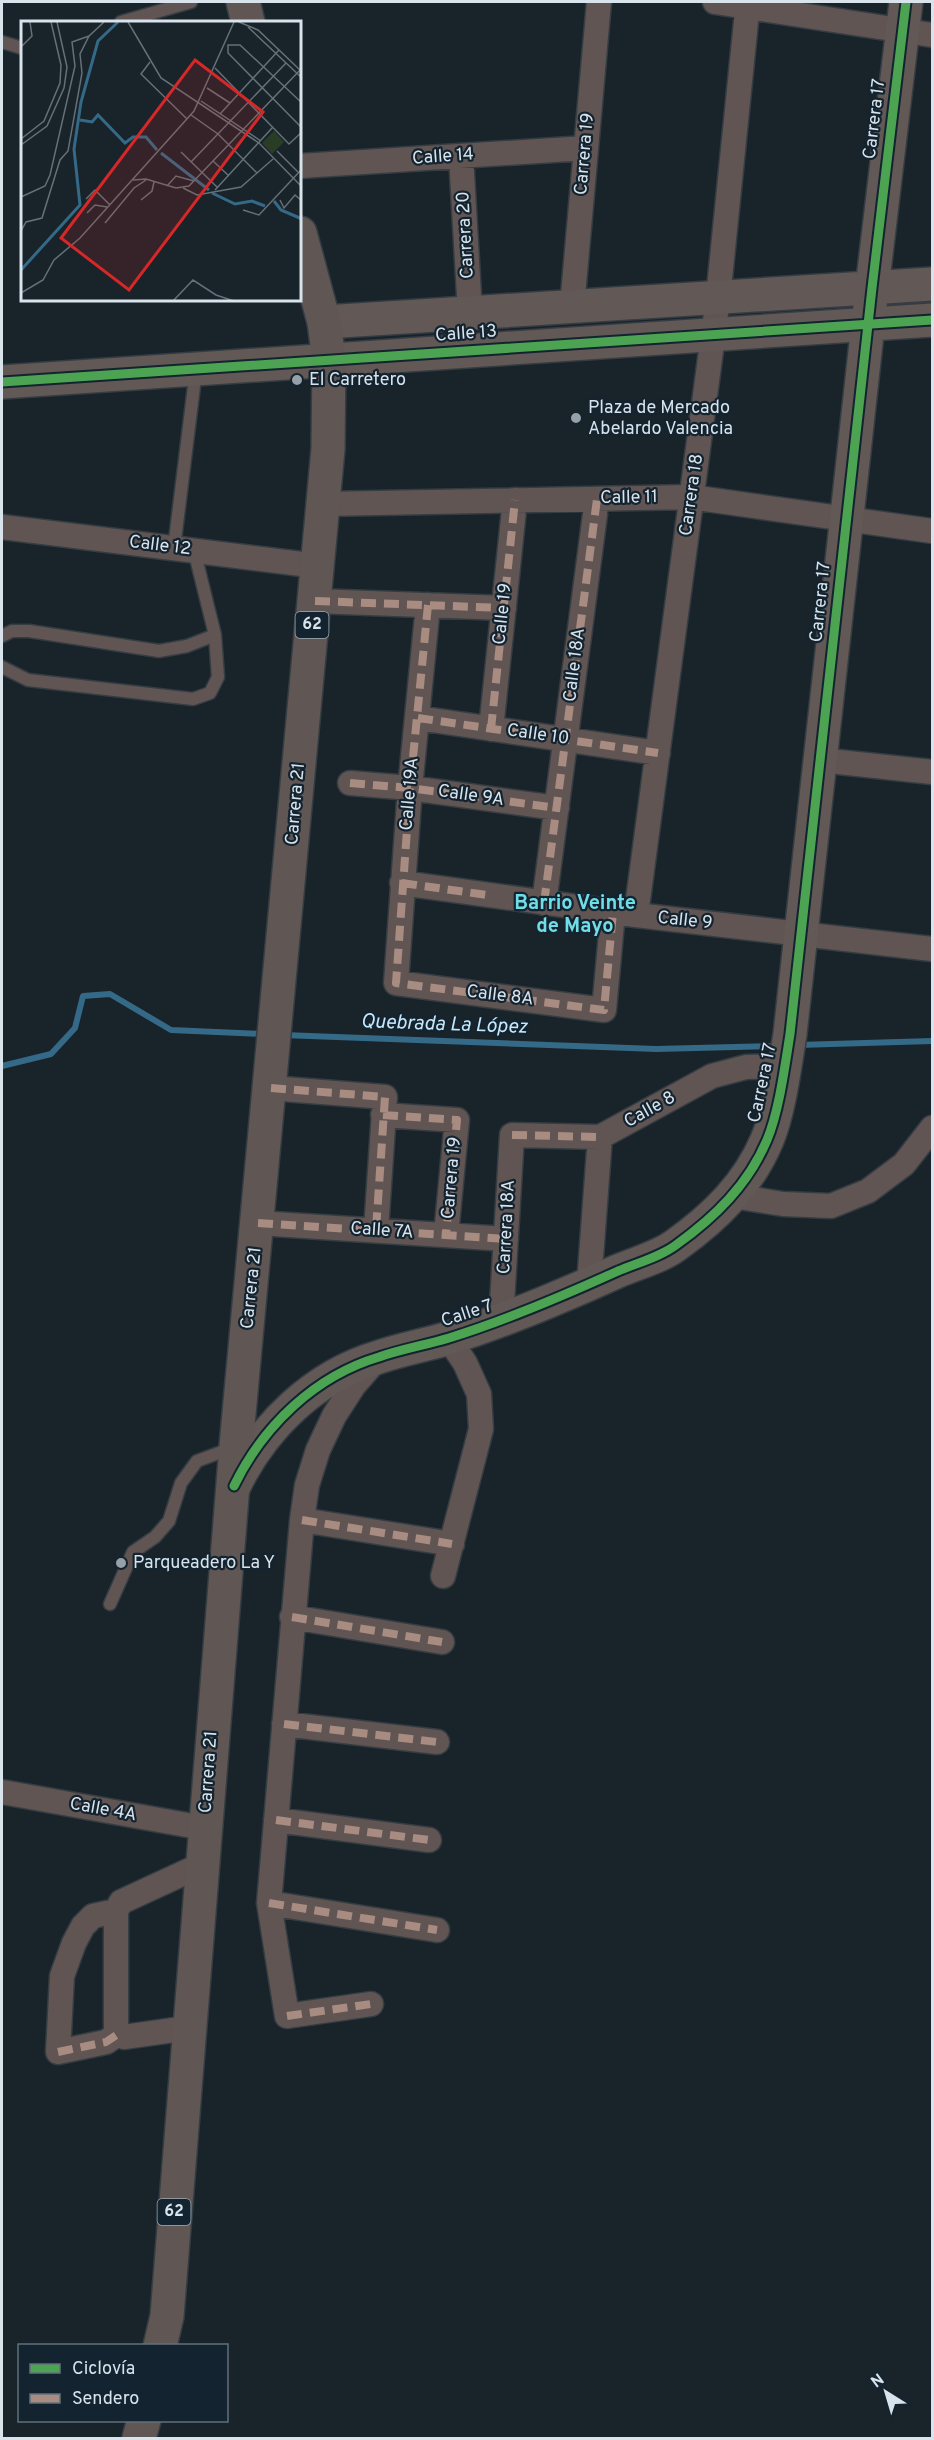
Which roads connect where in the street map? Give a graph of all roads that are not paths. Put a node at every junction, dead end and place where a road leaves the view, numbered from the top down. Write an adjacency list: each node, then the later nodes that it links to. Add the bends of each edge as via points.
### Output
1 (192, 2): 6 (lane)
2 (243, 2): 7 (main road)
3 (599, 2): 11 (street, Carrera 19)
4 (715, 2): 5 (street)
5 (748, 4): 8 (street); 17 (street, Carrera 18)
6 (126, 21)
7 (248, 21)
8 (914, 22): 16 (street, Carrera 17)
9 (2, 42): 10 (lane)
10 (21, 48)
11 (586, 148): 12 (street, Calle 14); 18 (street, Carrera 19)
12 (461, 156): 13 (street, Calle 14); 19 (street, Carrera 20)
13 (302, 166)
14 (302, 240): 21 (main road, Carrera 21 / 62)
15 (933, 284): 16 (street, Calle 13)
16 (872, 288): 17 (street, Calle 13); 22 (street, Carrera 17)
17 (718, 298): 18 (street, Calle 13); 23 (street, Carrera 18)
18 (572, 307): 19 (street, Calle 13)
19 (470, 313): 21 (street, Calle 13)
20 (933, 320): 22 (street, Calle 13)
21 (324, 322): 24 (main road, Carrera 21 / 62)
22 (868, 324): 23 (street, Calle 13); 31 (street, Carrera 17)
23 (713, 334): 24 (street, Calle 13); 27 (street, Carrera 18)
24 (329, 360): 25 (street, Calle 13); 30 (main road, Carrera 21 / 62)
25 (196, 369): 26 (street, Calle 13); 34 (lane)
26 (2, 382)
27 (691, 497): 28 (street, Calle 11); 31 (street, Calle 11); 45 (street, Carrera 18)
28 (597, 499): 29 (street, Calle 11); 44 (street, Calle 18A)
29 (515, 500): 30 (street, Calle 11); 38 (street, Calle 19)
30 (323, 504): 35 (main road, Carrera 21 / 62)
31 (847, 518): 33 (street, Calle 11); 46 (street, Carrera 17)
32 (2, 527): 34 (street, Calle 12)
33 (933, 531)
34 (184, 549): 35 (street, Calle 12); 39 (lane)
35 (318, 566): 36 (main road, Carrera 21 / 62)
36 (315, 601): 37 (street); 59 (main road, Carrera 21 / 62)
37 (428, 605): 38 (street); 42 (street, Calle 19A)
38 (504, 608): 43 (street, Calle 19)
39 (214, 635): 40 (lane, via 187,646 159,651 29,631 12,631); 41 (lane, via 218,677 210,693 193,699 28,680)
40 (2, 636)
41 (2, 667)
42 (418, 718): 43 (street, Calle 10); 49 (street, Calle 19A)
43 (491, 729): 44 (street, Calle 10)
44 (566, 739): 45 (street, Calle 10); 50 (street, Calle 18A)
45 (658, 753): 53 (street, Carrera 18)
46 (820, 760): 47 (street); 54 (street, Carrera 17)
47 (933, 772)
48 (350, 783): 49 (street, Calle 9A)
49 (410, 788): 50 (street, Calle 9A); 51 (street, Calle 19A)
50 (557, 808): 52 (street, Calle 18A)
51 (402, 883): 52 (street, Calle 9); 56 (street, Calle 19A)
52 (544, 903): 53 (street, Calle 9)
53 (625, 914): 54 (street, Calle 9); 57 (street, Carrera 18)
54 (801, 934): 55 (street, Calle 9); 58 (street, Carrera 17)
55 (933, 949)
56 (396, 983): 57 (street, Calle 8A)
57 (604, 1010)
58 (787, 1052): 63 (street, Calle 8, via 712,1076); 64 (street, Carrera 17, via 768,1139)
59 (271, 1088): 60 (street); 65 (main road, Carrera 21 / 62)
60 (384, 1106): 66 (street); 67 (street, Carrera 19, via 457,1120)
61 (933, 1128): 64 (street, via 904,1164 868,1191 831,1206)
62 (512, 1135): 63 (street, Calle 8); 68 (street, Carrera 18A)
63 (600, 1137): 69 (street)
64 (733, 1196): 69 (street, Calle 7, via 674,1247)
65 (258, 1223): 66 (street, Calle 7A); 73 (main road, Carrera 21 / 62)
66 (376, 1230): 67 (street, Calle 7A)
67 (446, 1235): 68 (street, Calle 7A)
68 (506, 1239): 70 (street, Carrera 18A)
69 (589, 1284): 70 (street, Calle 7)
70 (501, 1320): 71 (street, Calle 7)
71 (448, 1338): 72 (street, Calle 7); 76 (street, via 465,1363 478,1394 481,1429)
72 (378, 1357): 74 (street, Calle 7, via 322,1383 291,1407 265,1435); 75 (street, via 354,1385 322,1441)
73 (236, 1446): 74 (main road, Carrera 21 / 62); 78 (lane, via 197,1461 181,1484 169,1521 133,1552)
74 (234, 1486): 85 (main road, Carrera 21 / 62)
75 (302, 1520): 76 (street); 79 (street)
76 (452, 1544): 77 (street)
77 (443, 1576)
78 (110, 1604)
79 (292, 1617): 80 (street); 81 (street)
80 (442, 1642)
81 (284, 1724): 82 (street); 84 (street)
82 (436, 1742)
83 (2, 1792): 85 (street, Calle 4A)
84 (276, 1820): 86 (street); 88 (street)
85 (204, 1828): 87 (main road, Carrera 21 / 62)
86 (429, 1840)
87 (201, 1866): 89 (street, via 121,1902); 92 (main road, Carrera 21 / 62)
88 (269, 1903): 90 (street); 91 (street, via 286,2016)
89 (116, 1911): 93 (street); 93 (street, via 93,1916 74,1943 62,1976 58,2052 106,2042)
90 (437, 1930)
91 (371, 2004)
92 (188, 2028): 93 (street, via 124,2037); 94 (main road, Carrera 21 / 62, via 167,2316)
93 (118, 2034)
94 (160, 2344)
95 (144, 2422): 96 (main road)
96 (139, 2439)

